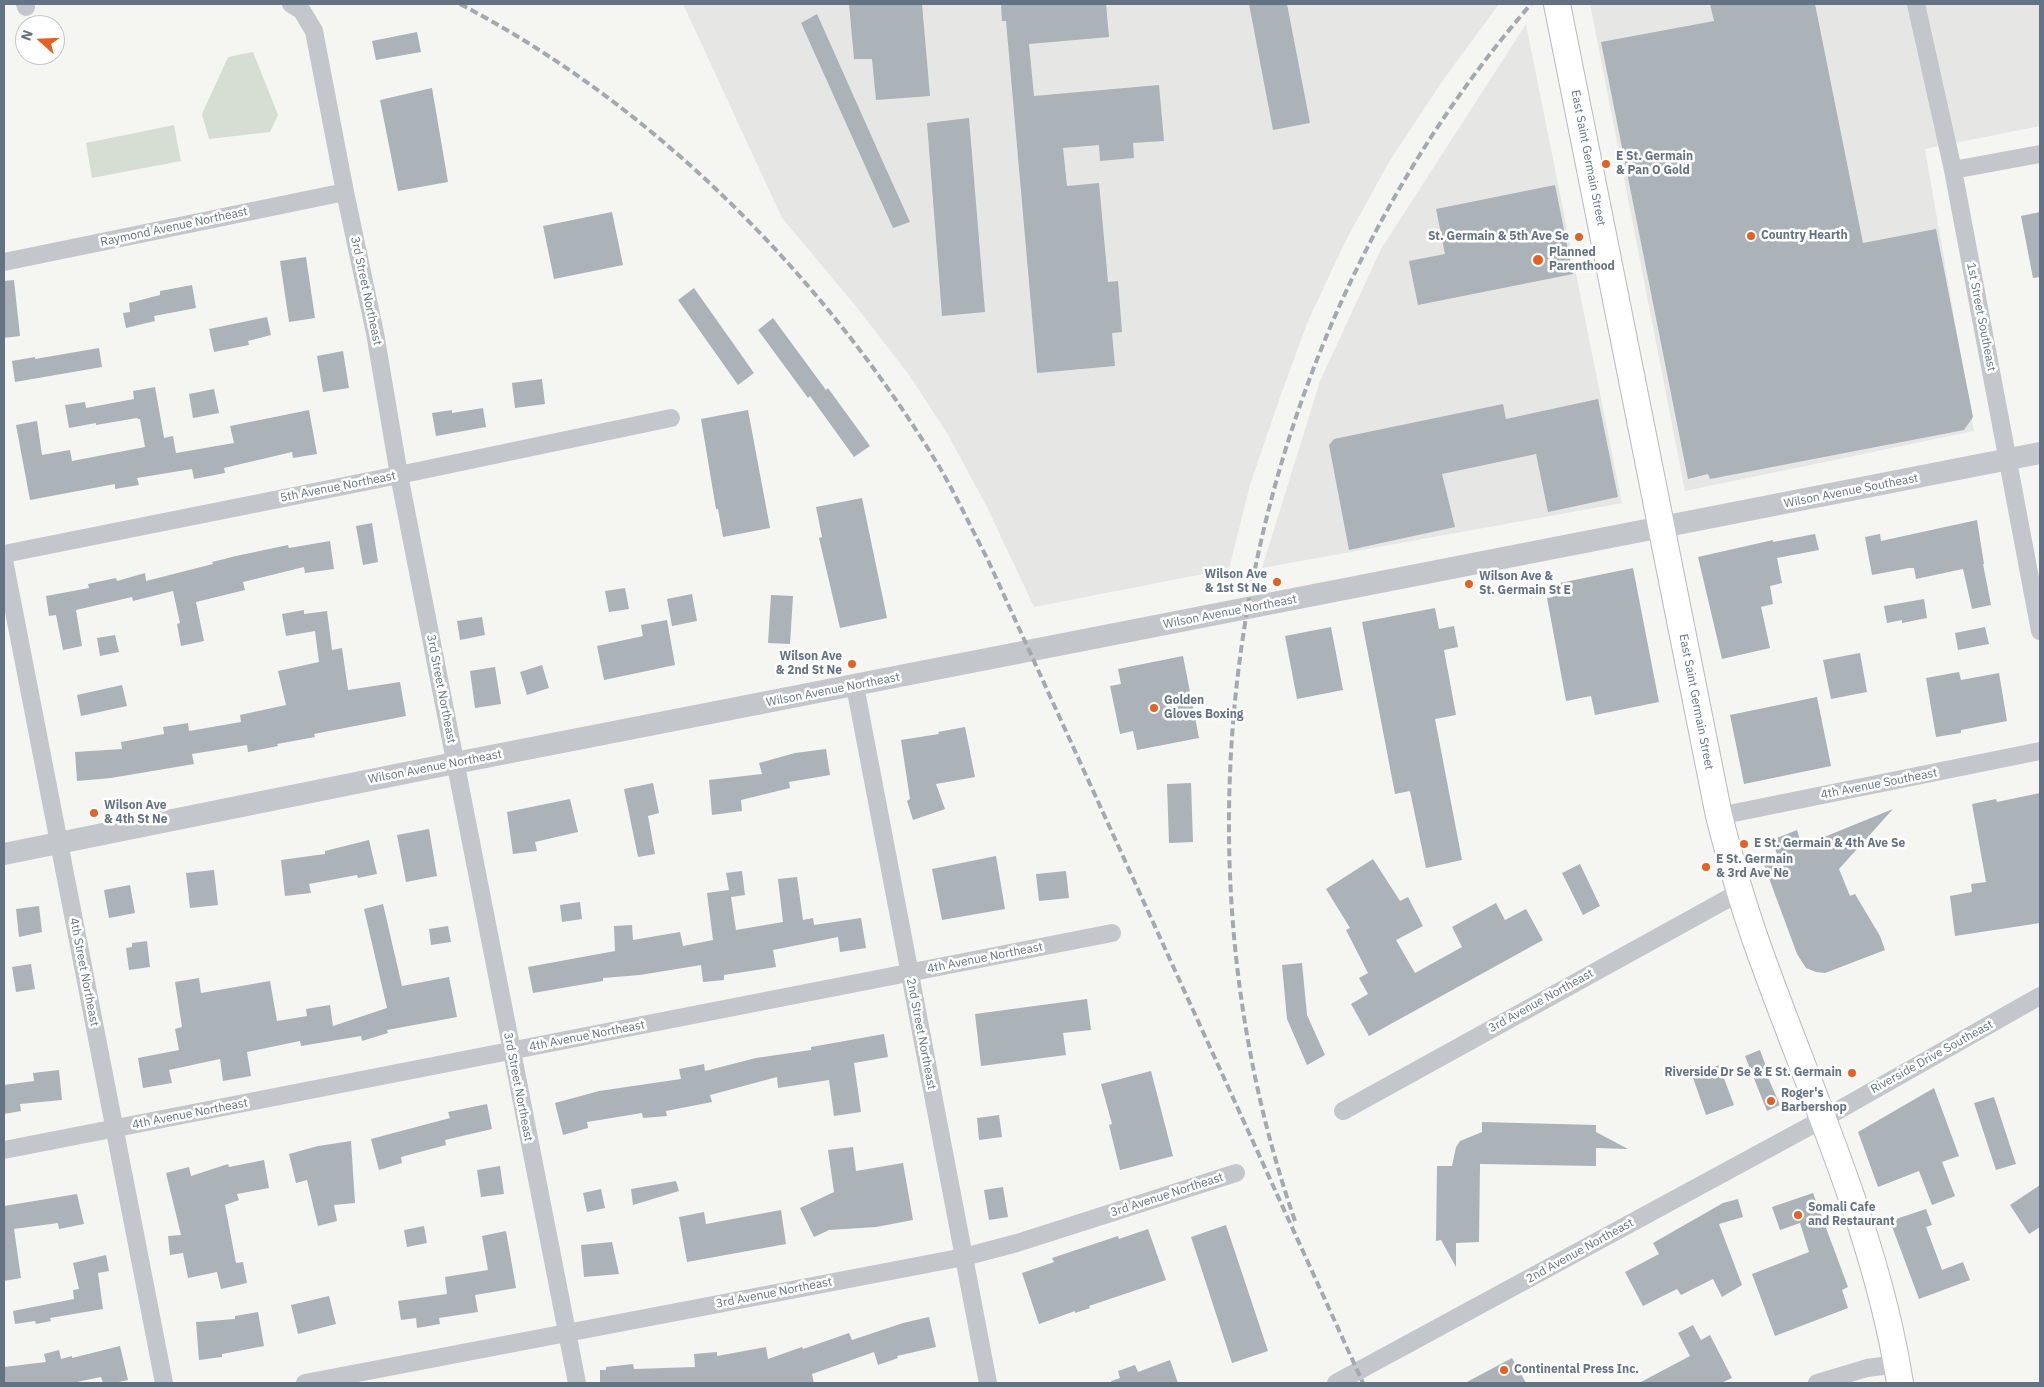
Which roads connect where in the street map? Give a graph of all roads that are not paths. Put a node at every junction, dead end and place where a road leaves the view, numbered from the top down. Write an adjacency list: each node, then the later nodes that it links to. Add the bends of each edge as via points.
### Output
1 (291, 4): 6 (street, 3rd Street Northeast, via 302,11 314,31)
2 (1557, 4): 12 (main road, East Saint Germain Street)
3 (1916, 4): 5 (street, 1st Street Southeast)
4 (2040, 154): 5 (street)
5 (1953, 170): 10 (street, 1st Street Southeast)
6 (345, 192): 7 (street, Raymond Avenue Northeast); 11 (street, 3rd Street Northeast, via 375,333)
7 (4, 262)
8 (671, 418): 11 (street, 5th Avenue Northeast)
9 (2040, 454): 10 (street, Wilson Avenue Southeast)
10 (2008, 460): 12 (street, Wilson Avenue Southeast); 15 (street, 1st Street Southeast)
11 (399, 475): 13 (street, 5th Avenue Northeast); 18 (street, 3rd Street Northeast)
12 (1662, 528): 16 (street, Wilson Avenue Northeast); 19 (main road, East Saint Germain Street)
13 (4, 554)
14 (4, 560): 20 (street, 4th Street Northeast)
15 (2040, 631)
16 (854, 686): 18 (street, Wilson Avenue Northeast); 24 (street, 2nd Street Northeast)
17 (2040, 751): 19 (street, 4th Avenue Southeast)
18 (455, 763): 20 (street, Wilson Avenue Northeast); 26 (street, 3rd Street Northeast)
19 (1719, 816): 22 (main road, East Saint Germain Street)
20 (59, 843): 21 (street, Wilson Avenue Northeast); 29 (street, 4th Street Northeast)
21 (4, 854)
22 (1740, 892): 27 (street, 3rd Avenue Northeast); 28 (main road, East Saint Germain Street)
23 (1112, 933): 24 (street, 4th Avenue Northeast)
24 (910, 973): 26 (street, 4th Avenue Northeast); 32 (street, 2nd Street Northeast)
25 (2040, 996): 28 (street, Riverside Drive Southeast)
26 (511, 1051): 29 (street, 4th Avenue Northeast); 33 (street, 3rd Street Northeast)
27 (1343, 1111)
28 (1823, 1118): 34 (main road, East Saint Germain Street, via 1871,1254); 39 (street, 2nd Avenue Northeast)
29 (114, 1129): 30 (street, 4th Avenue Northeast); 35 (street, 4th Street Northeast)
30 (4, 1150)
31 (1236, 1173): 32 (street, 3rd Avenue Northeast)
32 (964, 1257): 33 (street, 3rd Avenue Northeast); 38 (street, 2nd Street Northeast)
33 (567, 1333): 36 (street, 3rd Avenue Northeast); 37 (street, 3rd Street Northeast)
34 (1898, 1374): 40 (street, via 1867,1368)
35 (164, 1383)
36 (305, 1383)
37 (577, 1383)
38 (988, 1383)
39 (1336, 1383)
40 (1817, 1383)

